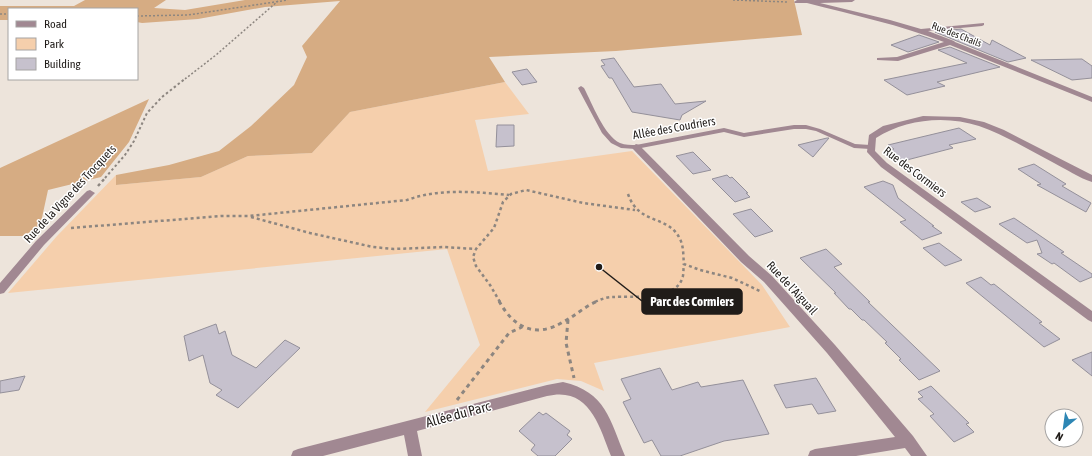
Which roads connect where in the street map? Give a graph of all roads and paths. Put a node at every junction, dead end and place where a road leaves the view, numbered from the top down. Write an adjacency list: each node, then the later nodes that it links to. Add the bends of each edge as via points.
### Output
1 (288, 0): 4 (path)
2 (733, 0): 5 (path)
3 (852, 0): 6 (street)
4 (278, 1): 7 (path, via 182,16); 17 (path, Rue de la Vigne des Trocquets, via 222,51 162,97 148,112 124,155 108,176)
5 (797, 2): 6 (street)
6 (809, 2): 9 (street, Rue des Chails)
7 (138, 16)
8 (982, 24): 9 (street)
9 (922, 30): 10 (street, Rue des Chails)
10 (952, 42): 11 (street, via 898,59); 13 (street, Rue des Chails)
11 (879, 59)
12 (581, 88): 14 (lane, Allée des Coudriers, via 608,137 621,146)
13 (1092, 100)
14 (636, 147): 15 (lane, Allée des Coudriers, via 724,130 744,135 806,127 854,146); 33 (street, Rue de l’Aiguail, via 745,259 768,279 831,349)
15 (870, 147): 16 (street, Rue des Cormiers, via 872,137 886,128 923,118 960,119 1000,132); 27 (street, Rue des Cormiers, via 871,152 884,165)
16 (1092, 179)
17 (90, 193): 22 (street, Rue de la Vigne des Trocquets)
18 (628, 194): 20 (path, via 630,203)
19 (509, 195): 20 (path, via 526,190 583,203); 21 (path, via 451,192 416,196 407,200); 23 (path, via 502,202 494,228)
20 (636, 210): 24 (path, via 674,230 680,239)
21 (249, 216): 22 (path); 23 (path, via 373,247)
22 (55, 228): 25 (street, Rue de la Vigne des Trocquets)
23 (476, 249): 29 (path, via 472,258 474,264 494,289 510,318)
24 (684, 264): 26 (path, via 732,278); 28 (path, via 681,280 674,289 665,294 603,299 590,304)
25 (0, 290)
26 (768, 295)
27 (1092, 317)
28 (568, 320): 29 (path, via 549,330); 30 (path, via 566,343)
29 (522, 327): 31 (path, via 509,333 449,409)
30 (577, 391): 31 (street, Allée du Parc, via 562,388); 36 (street, via 587,396 596,406)
31 (446, 417): 32 (street, Allée du Parc)
32 (409, 427): 34 (street, Allée du Parc); 35 (street, Allée du Parc)
33 (908, 442): 37 (street); 38 (street, Rue de l’Aiguail)
34 (298, 456)
35 (415, 456)
36 (618, 456)
37 (815, 456)
38 (920, 456)

